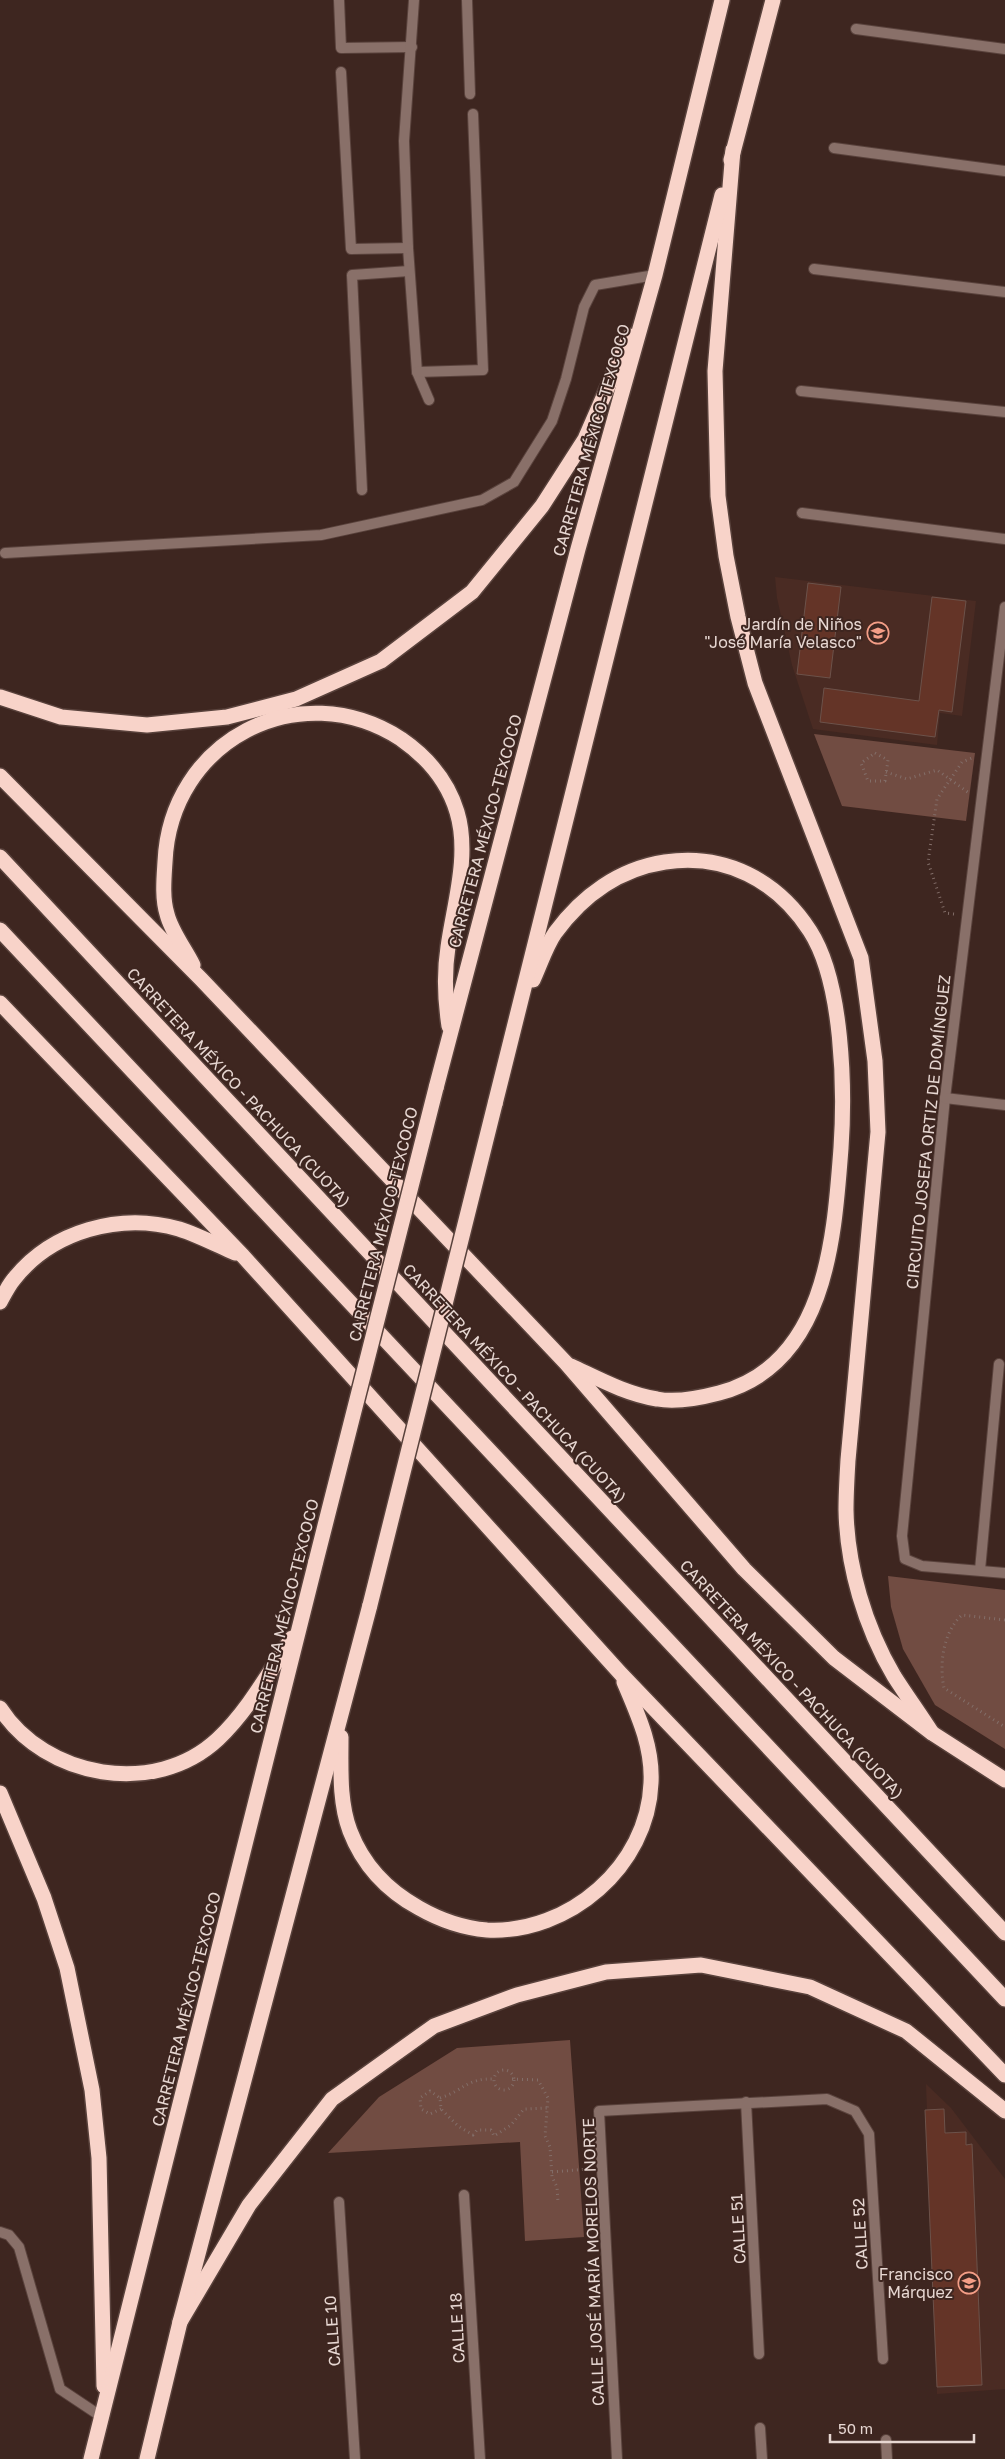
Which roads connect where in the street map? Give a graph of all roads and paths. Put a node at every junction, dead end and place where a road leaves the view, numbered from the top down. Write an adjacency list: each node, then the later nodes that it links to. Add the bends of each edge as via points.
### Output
1 (339, 0): 7 (street, via 341,48)
2 (414, 0): 7 (street)
3 (467, 0): 10 (street)
4 (722, 0): 18 (highway, CARRETERA MÉXICO-TEXCOCO)
5 (773, 0): 13 (highway)
6 (856, 29): 8 (street)
7 (412, 48): 15 (street, via 404,141)
8 (1005, 48)
9 (341, 72): 15 (street, via 351,249)
10 (470, 94)
11 (472, 114): 20 (street, via 483,370)
12 (834, 148): 14 (street)
13 (733, 150): 41 (highway); 57 (highway, via 715,371 718,496 726,556 755,683 861,958 875,1061 878,1132 848,1460 846,1510 849,1550 873,1633 894,1675)
14 (1005, 170)
15 (408, 248): 17 (street)
16 (814, 269): 19 (street)
17 (409, 271): 20 (street); 24 (street, via 352,275)
18 (654, 279): 27 (street, via 594,285 584,307 552,421 514,482 482,500 321,534); 30 (highway, via 586,439 542,506 472,592 381,662 296,699 227,717 148,725 61,717); 42 (highway, CARRETERA MÉXICO-TEXCOCO)
19 (1005, 292)
20 (416, 372): 22 (street)
21 (801, 391): 23 (street)
22 (429, 400)
23 (1005, 412)
24 (362, 490)
25 (802, 513): 26 (street)
26 (1005, 539)
27 (5, 553)
28 (1005, 607): 29 (street, CIRCUITO JOSEFA ORTIZ DE DOMÍNGUEZ)
29 (1004, 623): 31 (street, CIRCUITO JOSEFA ORTIZ DE DOMÍNGUEZ)
30 (0, 697)
31 (987, 751): 34 (path, via 962,762); 35 (street, CIRCUITO JOSEFA ORTIZ DE DOMÍNGUEZ)
32 (886, 772): 32 (path, via 888,760 875,753 861,763 868,782 885,781); 34 (path, via 907,779 937,770)
33 (0, 776): 39 (highway)
34 (950, 780): 35 (path); 37 (path, via 937,798 928,862 945,912)
35 (981, 801): 37 (street, CIRCUITO JOSEFA ORTIZ DE DOMÍNGUEZ)
36 (0, 857): 60 (highway, CARRETERA MÉXICO - PACHUCA (CUOTA))
37 (967, 916): 43 (street, CIRCUITO JOSEFA ORTIZ DE DOMÍNGUEZ)
38 (0, 930): 61 (highway)
39 (201, 979): 42 (highway, via 167,915 164,881 166,843 176,809 192,780 210,755 238,734 264,722 309,713 359,719 389,731 414,748 444,783 458,814 461,841 459,885 446,970); 47 (highway)
40 (0, 1003): 45 (highway)
41 (518, 1010): 47 (highway, via 554,934 583,901 613,879 646,865 685,859 719,864 757,877 784,899 811,932 827,973 840,1036 843,1110 832,1240 818,1294 799,1336 774,1366 736,1388 698,1398 660,1400 624,1391); 55 (highway, bridge)
42 (450, 1033): 52 (highway, CARRETERA MÉXICO-TEXCOCO, bridge)
43 (945, 1098): 44 (street); 49 (street, CIRCUITO JOSEFA ORTIZ DE DOMÍNGUEZ, via 902,1536 905,1559 922,1566)
44 (1005, 1105)
45 (243, 1256): 46 (highway, via 179,1229 147,1223 120,1223 66,1237 38,1254 14,1279); 53 (highway)
46 (0, 1302)
47 (566, 1363): 57 (highway, via 744,1569 834,1658)
48 (999, 1364): 49 (street)
49 (980, 1570): 50 (street, CIRCUITO JOSEFA ORTIZ DE DOMÍNGUEZ)
50 (1005, 1573)
51 (1005, 1620): 56 (path, via 962,1615 948,1632 941,1673 944,1688)
52 (298, 1628): 54 (highway, via 240,1716 216,1741 188,1759 158,1770 126,1774 72,1765 48,1754 23,1735); 80 (highway, CARRETERA MÉXICO-TEXCOCO)
53 (621, 1674): 55 (highway, via 644,1730 650,1757 651,1784 636,1840 622,1865 599,1890 566,1913 537,1924 509,1929 469,1928 449,1922 408,1902 375,1874 360,1852 343,1804); 62 (highway)
54 (0, 1708)
55 (341, 1718): 77 (highway)
56 (1005, 1727)
57 (932, 1733): 58 (highway)
58 (1005, 1780)
59 (0, 1793): 80 (highway, via 44,1898 67,1968 92,2090 101,2197)
60 (1005, 1933)
61 (1005, 1999)
62 (1005, 2075)
63 (495, 2079): 64 (path, via 495,2074 504,2070 513,2074); 64 (path, via 494,2084 503,2090 512,2088); 65 (path, via 478,2078)
64 (512, 2079): 67 (path, via 538,2080 548,2098)
65 (440, 2098): 68 (path); 68 (path, via 430,2091 420,2098 421,2109 430,2114)
66 (746, 2102): 69 (street, CALLE JOSÉ MARÍA MORELOS NORTE, via 827,2099); 71 (street, CALLE JOSÉ MARÍA MORELOS NORTE, via 599,2110); 78 (street, CALLE 51)
67 (548, 2108): 68 (path, via 524,2108 512,2125 494,2136 491,2130 477,2130 473,2135); 72 (path, via 545,2136 550,2147)
68 (441, 2109)
69 (855, 2111): 79 (street, CALLE 52, via 869,2134)
70 (1005, 2111): 77 (highway, via 906,2031 810,1986 701,1966 606,1972 526,1992 434,2026 332,2099 249,2205)
71 (602, 2168): 72 (path); 87 (street, CALLE JOSÉ MARÍA MORELOS NORTE)
72 (552, 2172): 75 (path, via 558,2187)
73 (464, 2195): 86 (street, CALLE 18)
74 (339, 2202): 85 (street, CALLE 10)
75 (558, 2202)
76 (0, 2232): 80 (street, via 9,2235 19,2247 60,2389)
77 (180, 2322): 84 (highway)
78 (759, 2354)
79 (883, 2359)
80 (103, 2413): 83 (highway, CARRETERA MÉXICO-TEXCOCO)
81 (760, 2428): 88 (street)
82 (886, 2440): 89 (street)
83 (91, 2459)
84 (147, 2459)
85 (355, 2459)
86 (480, 2459)
87 (617, 2459)
88 (762, 2459)
89 (887, 2459)

